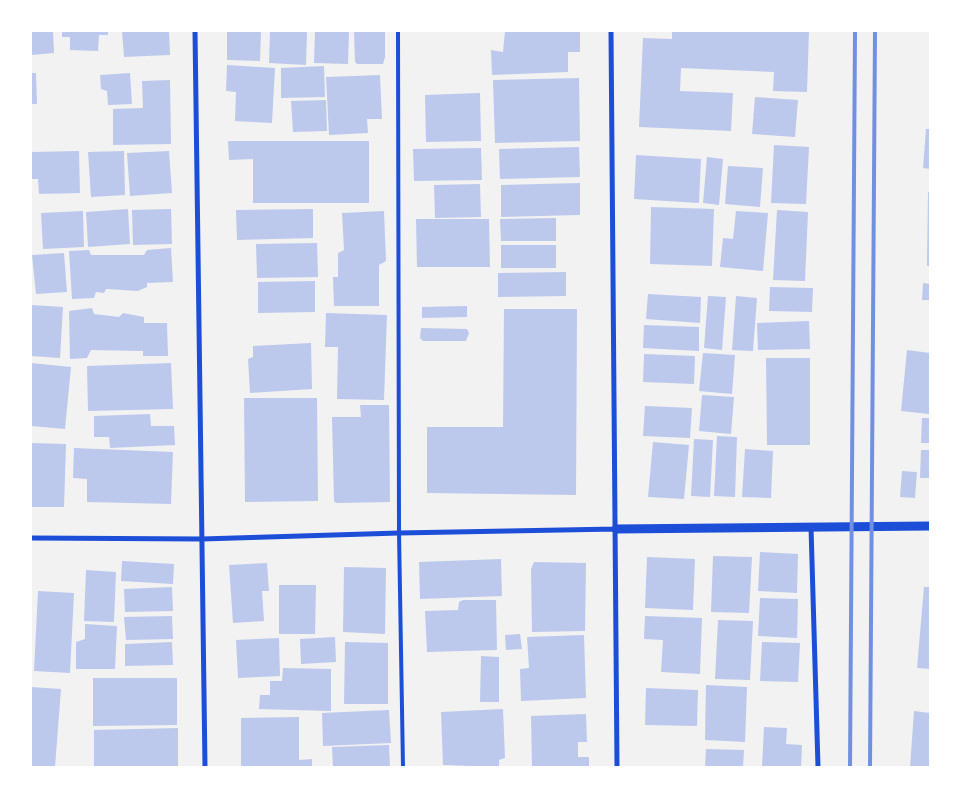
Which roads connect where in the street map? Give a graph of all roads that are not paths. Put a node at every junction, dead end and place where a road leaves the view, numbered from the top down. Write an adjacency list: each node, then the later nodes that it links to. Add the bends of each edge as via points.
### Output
1 (195, 31): 9 (street)
2 (398, 31): 7 (lane)
3 (611, 31): 6 (street)
4 (930, 526): 5 (street)
5 (811, 527): 6 (street); 13 (street)
6 (616, 530): 7 (street); 12 (street)
7 (399, 533): 9 (street); 11 (lane)
8 (31, 538): 9 (street)
9 (202, 539): 10 (street)
10 (204, 767)
11 (403, 767)
12 (617, 767)
13 (818, 767)

